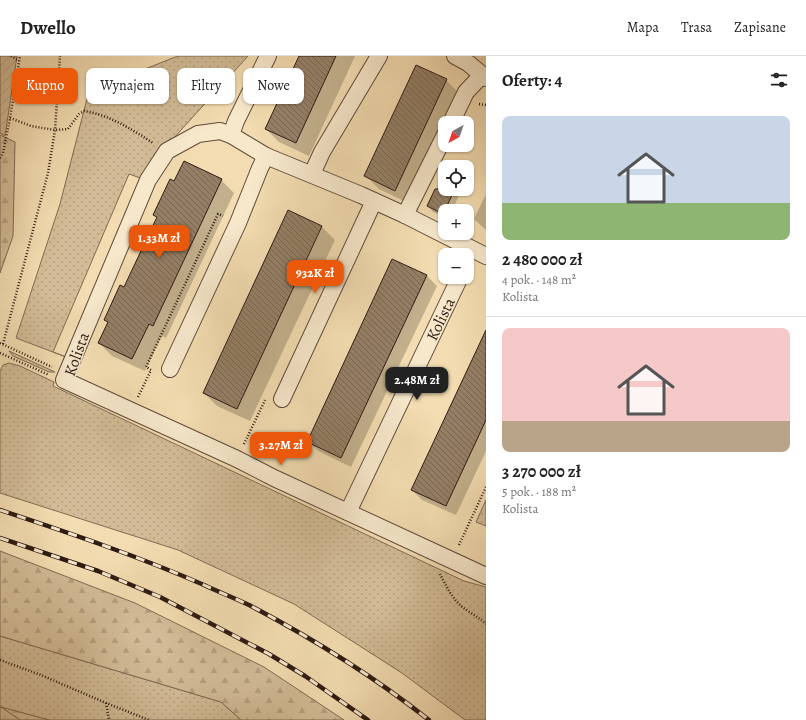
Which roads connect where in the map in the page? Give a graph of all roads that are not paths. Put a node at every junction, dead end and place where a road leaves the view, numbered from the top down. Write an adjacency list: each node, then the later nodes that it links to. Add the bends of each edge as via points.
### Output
1 (268, 56): 6 (street)
2 (379, 56): 9 (street, via 322,152)
3 (455, 56): 4 (street, via 468,62)
4 (484, 77): 5 (street, via 466,92)
5 (454, 116)
6 (231, 135): 8 (street, Kolista); 16 (street, Kolista, via 220,131 198,134 167,151 148,180 66,377 131,411)
7 (438, 149): 11 (street)
8 (266, 156): 9 (street, Kolista); 14 (street, via 238,223)
9 (312, 174): 10 (street, Kolista)
10 (374, 201): 11 (street, Kolista); 15 (street)
11 (405, 215): 12 (street, Kolista)
12 (475, 257)
13 (457, 284): 16 (street, Kolista)
14 (170, 369)
15 (282, 399)
16 (348, 512): 17 (street, Kolista)
17 (486, 576)

